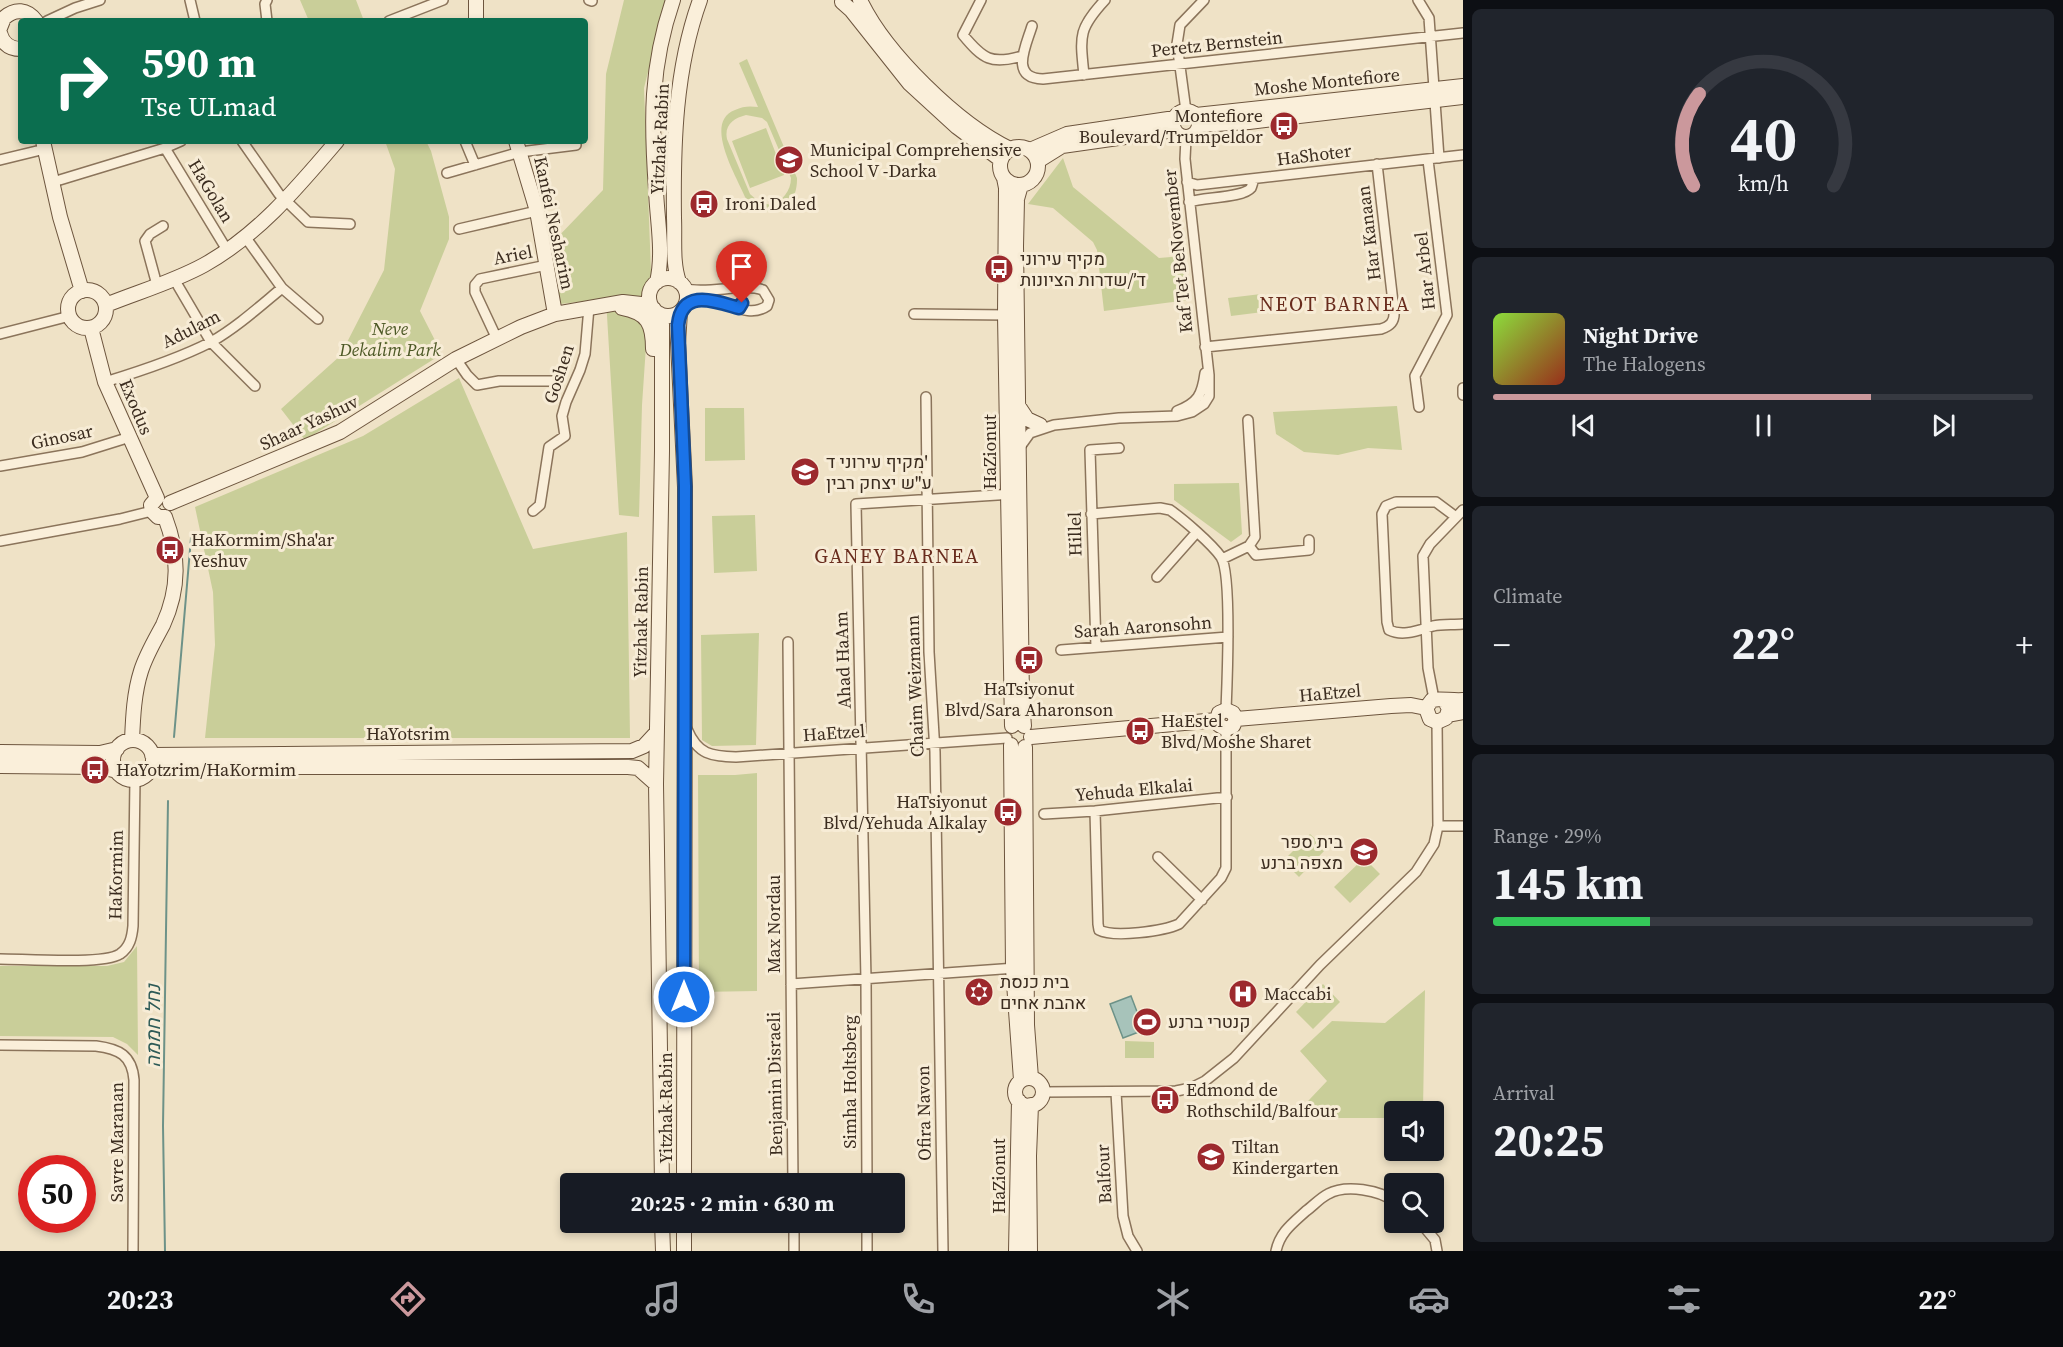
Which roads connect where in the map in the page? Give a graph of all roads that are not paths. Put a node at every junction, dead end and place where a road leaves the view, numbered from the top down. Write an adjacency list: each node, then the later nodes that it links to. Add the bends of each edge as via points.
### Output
1 (99, 0): 16 (street)
2 (190, 0): 17 (street)
3 (267, 0): 18 (street)
4 (443, 0): 19 (street)
5 (476, 0): 20 (street)
6 (673, 0): 65 (street, Yitzhak Rabin, via 656,62 652,101 659,249)
7 (700, 0): 67 (street, Yitzhak Rabin, via 688,40 677,116 675,263)
8 (860, 0): 41 (street, via 909,68)
9 (981, 0): 26 (street, via 963,35 979,54 987,57 1007,60)
10 (1105, 0): 28 (street, via 1082,30)
11 (1204, 0): 27 (street, Kaf Tet BeNovember, via 1180,25)
12 (1418, 0): 24 (street, via 1429,18)
13 (842, 1): 41 (street, via 909,83 957,127)
14 (10, 6): 15 (street); 23 (street)
15 (33, 18)
16 (53, 18)
17 (194, 18)
18 (267, 18)
19 (397, 18)
20 (476, 18)
21 (1032, 26): 26 (street)
22 (1463, 33): 24 (street, Peretz Bernstein)
23 (0, 34): 25 (street, via 8,46)
24 (1430, 36): 27 (street, Peretz Bernstein); 30 (street)
25 (18, 48)
26 (1022, 56): 28 (street, Peretz Bernstein, via 1022,66 1033,79)
27 (1179, 64): 28 (street, Peretz Bernstein); 32 (street, Kaf Tet BeNovember)
28 (1084, 75)
29 (1463, 86): 30 (street, Moshe Montefiore)
30 (1435, 94): 31 (street, Moshe Montefiore); 32 (street, Moshe Montefiore); 44 (street)
31 (1463, 97)
32 (1186, 123): 43 (street, Moshe Montefiore, via 1067,134); 53 (street, Kaf Tet BeNovember)
33 (174, 144): 40 (street, HaGolan)
34 (244, 144): 55 (street)
35 (334, 144): 55 (street)
36 (466, 144): 48 (street)
37 (44, 145): 45 (street); 52 (street)
38 (576, 145): 39 (street)
39 (518, 146): 48 (street); 57 (street, Kanfei Nesharim)
40 (165, 148): 52 (street, HaGolan); 62 (street, HaGolan)
41 (1005, 155): 43 (street, via 1020,147); 50 (street, via 1000,166)
42 (1463, 155): 44 (street, HaShoter)
43 (1034, 156): 54 (street, via 1038,168 1033,179)
44 (1439, 158): 46 (street, HaShoter)
45 (0, 160)
46 (1428, 160): 47 (street, HaShoter); 96 (street, Har Arbel, via 1447,315 1415,376)
47 (1377, 164): 51 (street, HaShoter); 86 (street, Har Kanaan, via 1394,320 1381,329)
48 (475, 165): 49 (street)
49 (447, 173)
50 (1004, 178): 54 (street); 79 (street, HaZionut)
51 (1254, 179): 53 (street, HaShoter, via 1197,185); 56 (street, HaShoter, via 1243,193)
52 (53, 182): 70 (street)
53 (1187, 182): 56 (street, Kaf Tet BeNovember)
54 (1022, 185): 79 (street, HaZionut, via 1017,199)
55 (286, 200): 58 (street, via 308,222); 61 (street)
56 (1190, 202): 86 (street, Kaf Tet BeNovember)
57 (537, 211): 60 (street, Ariel); 63 (street, Kanfei Nesharim)
58 (350, 224)
59 (162, 226): 66 (street, via 145,242)
60 (459, 229)
61 (246, 238): 62 (street); 68 (street)
62 (227, 250): 64 (street)
63 (547, 265): 77 (street, Kanfei Nesharim); 84 (street, Ariel, via 480,279 475,285)
64 (174, 279): 66 (street); 85 (street)
65 (656, 283): 67 (street, via 671,278); 71 (street, Shaar Yashuv); 76 (street, via 650,295)
66 (158, 285): 72 (street)
67 (682, 285): 69 (street, via 709,291); 74 (street, via 687,297)
68 (282, 288): 81 (street); 85 (street, Adulam)
69 (746, 289): 75 (street); 75 (street, via 763,291 768,297 767,306 759,311)
70 (82, 291): 72 (street, via 97,293); 80 (street, via 69,304)
71 (623, 302): 73 (street, Shaar Yashuv); 76 (street, Shaar Yashuv, via 641,304)
72 (106, 304): 82 (street, via 102,322)
73 (596, 306): 77 (street, Shaar Yashuv); 94 (street, via 636,312 649,322); 107 (street, Goshen, via 585,354 562,416 565,436 549,447 540,505)
74 (683, 308): 75 (street, via 706,299); 76 (street, via 672,316); 125 (street, Yitzhak Rabin, via 678,343 685,486)
75 (739, 308)
76 (657, 312): 94 (street, Yitzhak Rabin)
77 (555, 314): 84 (street, Shaar Yashuv)
78 (914, 314): 79 (street)
79 (1011, 315): 95 (street, HaZionut); 102 (street, HaZionut)
80 (70, 316): 82 (street, via 81,327); 83 (street)
81 (318, 319)
82 (91, 328): 89 (street, Exodus)
83 (0, 334)
84 (497, 339): 87 (street, Shaar Yashuv)
85 (210, 342): 89 (street, Adulam); 90 (street)
86 (1205, 347): 98 (street, Kaf Tet BeNovember, via 1204,382 1198,399 1190,406 1167,415)
87 (456, 359): 88 (street, Goshen, via 477,385); 106 (street, Shaar Yashuv, via 340,432)
88 (559, 381)
89 (105, 382): 100 (street, Exodus)
90 (255, 386)
91 (1463, 388): 92 (street)
92 (1463, 395)
93 (926, 397): 105 (street, Chaim Weizmann)
94 (662, 402): 127 (street, Yitzhak Rabin)
95 (1019, 407): 98 (street, via 1027,419); 99 (street, HaZionut)
96 (1419, 407)
97 (1248, 420): 113 (street, via 1255,537)
98 (1047, 425): 99 (street, Kaf Tet BeNovember); 102 (street, Kaf Tet BeNovember, via 1030,433)
99 (1019, 432): 102 (street, HaZionut)
100 (130, 437): 103 (street, Ginosar, via 82,452); 106 (street, Exodus)
101 (1119, 448): 108 (street, Hillel, via 1090,450)
102 (1014, 449): 104 (street, HaZionut)
103 (0, 466)
104 (1014, 494): 105 (street, Ahad HaAm); 128 (street, HaZionut)
105 (927, 499): 130 (street, Chaim Weizmann); 132 (street, Ahad HaAm, via 855,504)
106 (161, 507): 112 (street, Shaar Yashuv, via 120,519); 129 (street, via 175,551 175,586 141,671)
107 (533, 511)
108 (1091, 514): 110 (street, via 1160,508 1177,515); 120 (street, Hillel)
109 (1459, 514): 117 (street, via 1423,556); 117 (street, via 1436,502 1396,502 1386,506 1382,514 1389,630)
110 (1196, 533): 114 (street); 115 (street)
111 (1309, 540): 113 (street, via 1309,550 1256,555)
112 (0, 541)
113 (1249, 546): 114 (street)
114 (1222, 559): 118 (street)
115 (1157, 577)
116 (1463, 624): 117 (street)
117 (1425, 629): 123 (street, via 1430,686)
118 (1228, 637): 120 (street, Sarah Aaronsohn); 126 (street)
119 (788, 642): 134 (street, Max Nordau)
120 (1096, 647): 121 (street, Sarah Aaronsohn)
121 (1061, 650)
122 (1463, 700): 123 (street, HaEtzel)
123 (1438, 709): 124 (street, HaEtzel); 126 (street, HaEtzel, via 1411,705); 144 (street)
124 (1463, 712)
125 (684, 718): 134 (street, HaEtzel, via 694,742 706,753 736,757); 161 (street, Yitzhak Rabin)
126 (1226, 720): 128 (street, HaEtzel); 141 (street)
127 (657, 732): 135 (street, HaYotsrim, via 637,750); 140 (street, Yitzhak Rabin)
128 (1018, 736): 130 (street, HaEtzel); 148 (street, HaZionut); 150 (street, HaZionut)
129 (132, 740): 131 (street); 136 (street, via 142,742 150,750)
130 (935, 744): 132 (street, HaEtzel); 151 (street, Chaim Weizmann)
131 (117, 749): 133 (street, via 100,753); 138 (street, via 113,758)
132 (862, 749): 134 (street, HaEtzel); 152 (street, Ahad HaAm)
133 (0, 752)
134 (788, 754): 153 (street, Max Nordau)
135 (247, 760): 136 (street, HaYotsrim); 140 (street, HaYotsrim, via 628,766 638,768)
136 (151, 762): 139 (street, via 144,776)
137 (0, 766): 138 (street, via 101,767)
138 (117, 771): 139 (street, via 125,778)
139 (135, 779): 149 (street, HaKormim, via 133,926 128,946 119,954 99,960)
140 (656, 784): 160 (street, Yitzhak Rabin)
141 (1227, 797): 142 (street, Yehuda Elkalai); 147 (street, via 1226,868)
142 (1095, 811): 143 (street, Yehuda Elkalai); 147 (street, via 1100,930 1106,934 1170,928)
143 (1044, 814)
144 (1438, 826): 145 (street); 158 (street, via 1434,844 1416,872 1220,1070 1191,1088)
145 (1463, 826)
146 (1158, 857): 147 (street)
147 (1202, 900)
148 (1027, 949): 150 (street); 154 (street, HaZionut)
149 (0, 959)
150 (1013, 969): 151 (street, Max Nordau); 154 (street, via 1020,983); 156 (street, HaZionut)
151 (940, 974): 152 (street, Max Nordau); 175 (street, Ofira Navon)
152 (866, 980): 153 (street, Max Nordau); 163 (street, Simha Holtsberg)
153 (791, 984): 162 (street, Benjamin Disraeli)
154 (1026, 1025): 156 (street, HaZionut)
155 (0, 1045): 170 (street, Savre Maranan, via 109,1047 128,1059 134,1080)
156 (1026, 1079): 157 (street, via 1039,1081); 159 (street, via 1016,1089)
157 (1043, 1092): 158 (street); 159 (street, via 1040,1101)
158 (1116, 1092): 178 (street, Balfour, via 1123,1216)
159 (1025, 1103): 176 (street, HaZionut); 177 (street, HaZionut)
160 (662, 1173)
161 (684, 1173)
162 (793, 1173)
163 (867, 1173)
164 (1384, 1193): 179 (street, via 1371,1190 1328,1194 1293,1221 1280,1237)
165 (662, 1233): 171 (street)
166 (684, 1233): 172 (street)
167 (794, 1233): 173 (street)
168 (867, 1233): 174 (street)
169 (1430, 1233): 180 (street)
170 (133, 1251)
171 (663, 1251)
172 (684, 1251)
173 (794, 1251)
174 (867, 1251)
175 (943, 1251)
176 (1016, 1251)
177 (1030, 1251)
178 (1137, 1251)
179 (1276, 1251)
180 (1437, 1251)

